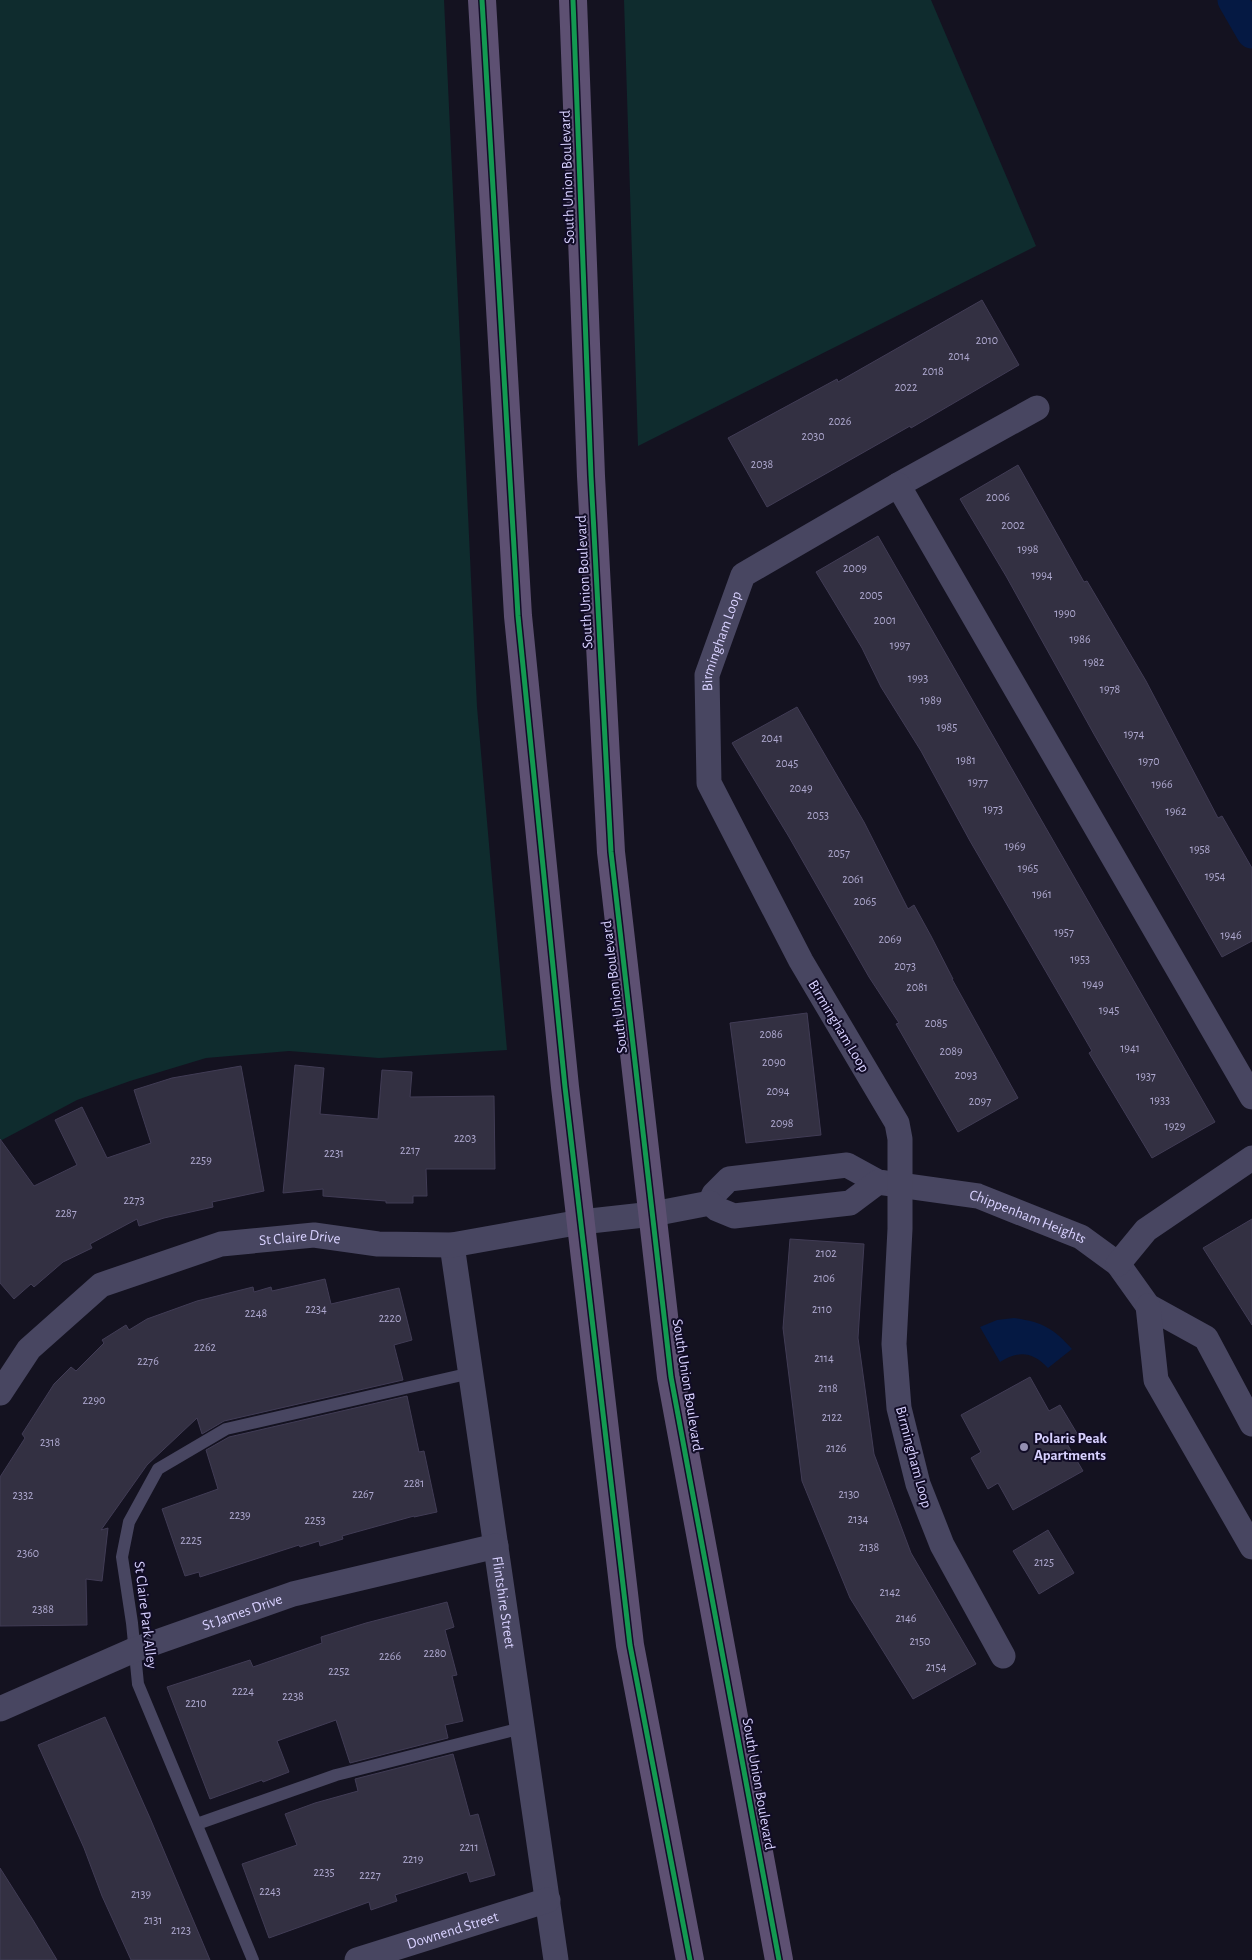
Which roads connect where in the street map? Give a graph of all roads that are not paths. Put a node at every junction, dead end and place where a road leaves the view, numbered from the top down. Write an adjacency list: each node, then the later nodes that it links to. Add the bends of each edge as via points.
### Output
1 (482, 0): 10 (main road, via 518,616)
2 (573, 0): 9 (main road, South Union Boulevard, via 591,476 612,852)
3 (1037, 408): 4 (street, Birmingham Loop)
4 (898, 485): 5 (street); 7 (street, Birmingham Loop, via 743,575 707,675 709,783 801,960 897,1123 900,1140)
5 (1252, 1097)
6 (1252, 1158): 12 (street, via 1146,1230)
7 (889, 1183): 8 (street, via 850,1203 734,1216); 8 (street, Chippenham Heights, via 847,1164 729,1179); 12 (street, Chippenham Heights, via 978,1196 1081,1238); 20 (street, Birmingham Loop, via 900,1229 894,1344 899,1408 918,1484 942,1545)
8 (710, 1203): 9 (street)
9 (653, 1214): 10 (street, St Claire Drive); 29 (main road, South Union Boulevard, via 671,1377)
10 (581, 1222): 11 (street, St Claire Drive); 28 (main road, via 630,1645)
11 (452, 1246): 14 (street, Flintshire Street); 15 (street, St Claire Drive, via 378,1244 314,1235 221,1244 101,1285 29,1349)
12 (1118, 1264): 13 (street, Chippenham Heights)
13 (1148, 1306): 16 (street, Chippenham Heights, via 1206,1338); 18 (street, Chippenham Heights, via 1156,1380)
14 (471, 1373): 17 (street, Flintshire Street); 19 (lane, St Claire Park Alley, via 226,1429 158,1469 129,1522 122,1556)
15 (0, 1393)
16 (1252, 1424)
17 (496, 1546): 19 (street, St James Drive, via 294,1594); 22 (street, Flintshire Street)
18 (1252, 1547)
19 (134, 1650): 21 (street, St James Drive); 23 (lane, St Claire Park Alley, via 138,1684)
20 (1003, 1656)
21 (0, 1709)
22 (522, 1728): 23 (lane, via 336,1775); 24 (street, Flintshire Street)
23 (197, 1824): 25 (lane, St Claire Park Alley)
24 (548, 1900): 26 (street, Downend Street); 27 (street, Flintshire Street)
25 (253, 1960)
26 (357, 1960)
27 (556, 1960)
28 (690, 1960)
29 (779, 1960)

